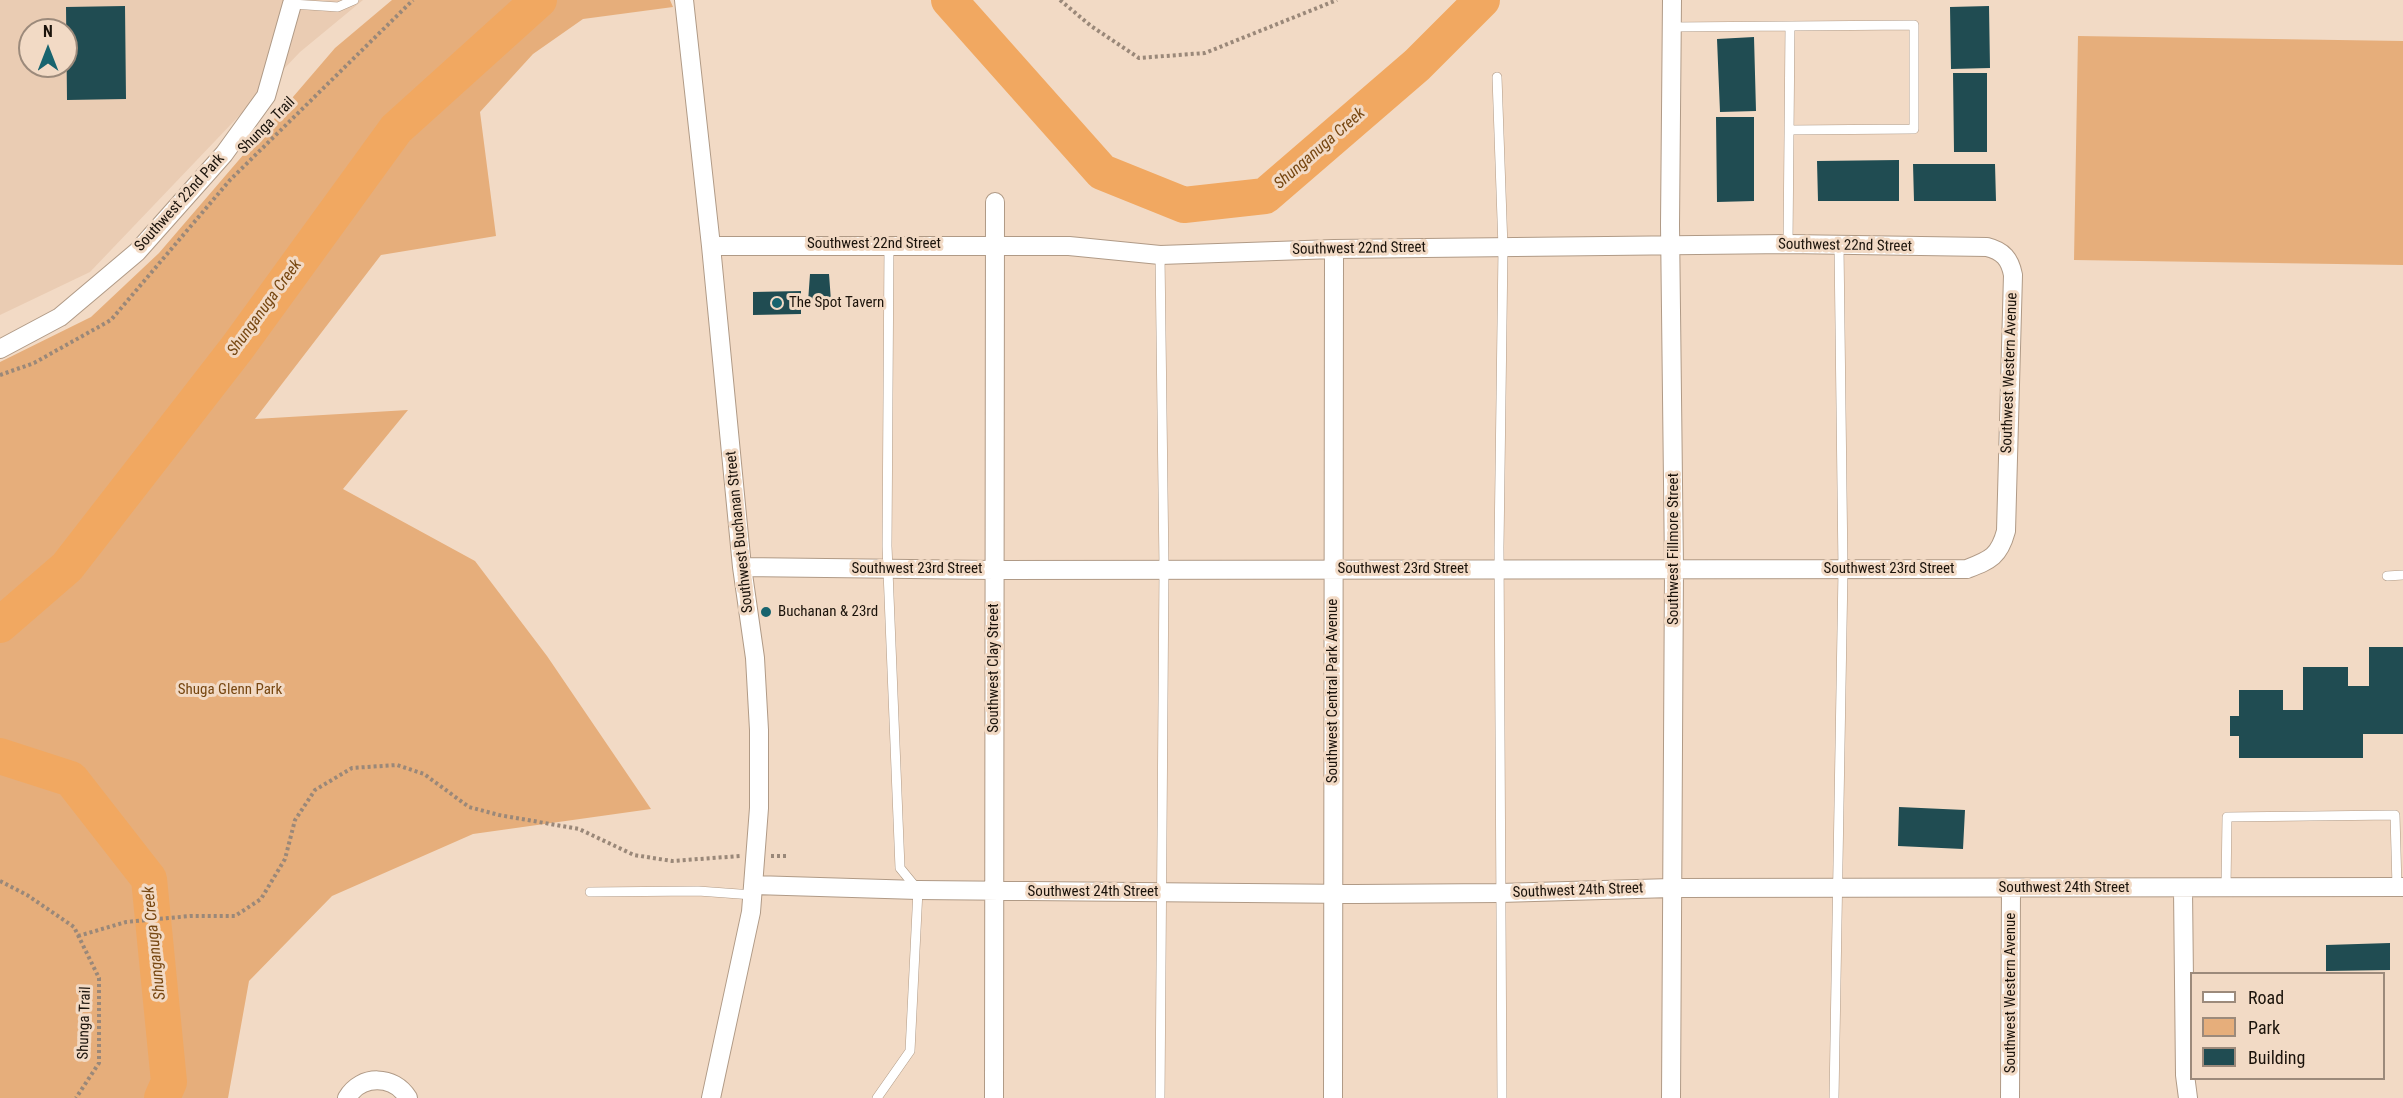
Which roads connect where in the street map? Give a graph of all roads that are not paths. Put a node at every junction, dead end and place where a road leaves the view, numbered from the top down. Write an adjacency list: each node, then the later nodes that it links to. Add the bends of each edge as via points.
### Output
1 (354, 0): 4 (lane, via 338,6)
2 (684, 0): 14 (street, Southwest Buchanan Street)
3 (1672, 0): 6 (street, Southwest Fillmore Street)
4 (292, 2): 20 (street, Southwest 22nd Park, via 266,96 224,154 137,252 60,317)
5 (1790, 26): 6 (lane); 8 (lane); 8 (lane, via 1914,25 1914,129)
6 (1672, 27): 15 (street, Southwest Fillmore Street)
7 (1497, 77): 16 (lane)
8 (1789, 130): 11 (lane)
9 (995, 202): 12 (street, Southwest Clay Street)
10 (889, 244): 12 (street, Southwest 22nd Street); 14 (street, Southwest 22nd Street); 26 (lane)
11 (1788, 244): 13 (street, Southwest 22nd Street); 15 (street, Southwest 22nd Street)
12 (994, 245): 18 (street, Southwest 22nd Street, via 1068,246); 28 (street, Southwest Clay Street)
13 (1839, 245): 19 (street, Southwest 22nd Street, via 1987,247); 29 (lane)
14 (711, 246): 22 (street, Southwest Buchanan Street)
15 (1671, 247): 16 (street, Southwest 22nd Street); 25 (street, Southwest Fillmore Street)
16 (1503, 248): 17 (street, Southwest 22nd Street); 24 (lane)
17 (1334, 249): 18 (street, Southwest 22nd Street); 27 (street, Southwest Central Park Avenue)
18 (1161, 255): 23 (lane)
19 (2006, 256): 21 (street, Southwest Western Avenue, via 2013,275)
20 (0, 349)
21 (2007, 493): 29 (street, Southwest 23rd Street, via 2002,546 1989,560 1967,569)
22 (742, 567): 26 (street, Southwest 23rd Street); 38 (street, Southwest Buchanan Street, via 755,658 759,730)
23 (1164, 568): 27 (street, Southwest 23rd Street); 28 (street, Southwest 23rd Street); 42 (lane)
24 (1500, 568): 25 (street, Southwest 23rd Street); 27 (street, Southwest 23rd Street); 44 (lane)
25 (1674, 568): 29 (street, Southwest 23rd Street); 34 (street, Southwest Fillmore Street)
26 (887, 569): 28 (street, Southwest 23rd Street); 39 (lane, via 900,868)
27 (1333, 569): 43 (street, Southwest Central Park Avenue)
28 (994, 570): 40 (street, Southwest Clay Street)
29 (1843, 570): 32 (lane)
30 (2403, 575): 31 (lane)
31 (2387, 576)
32 (1839, 887): 34 (street, Southwest 24th Street); 35 (street, Southwest 24th Street); 54 (lane)
33 (2400, 887): 37 (street, Southwest 24th Street); 37 (lane, via 2395,815 2227,817)
34 (1671, 888): 44 (street, Southwest 24th Street); 53 (street, Southwest Fillmore Street)
35 (2011, 888): 36 (street, Southwest 24th Street); 55 (street, Southwest Western Avenue)
36 (2183, 888): 37 (street, Southwest 24th Street); 56 (street)
37 (2226, 888)
38 (754, 890): 39 (street, Southwest 24th Street); 41 (lane); 47 (street, Southwest Buchanan Street)
39 (918, 890): 40 (street, Southwest 24th Street); 48 (lane, via 910,1051)
40 (995, 891): 42 (street, Southwest 24th Street); 49 (street, Southwest Clay Street)
41 (590, 892)
42 (1160, 892): 43 (street, Southwest 24th Street); 50 (lane)
43 (1334, 893): 44 (street, Southwest 24th Street); 51 (street, Southwest Central Park Avenue)
44 (1500, 893): 52 (lane)
45 (347, 1098): 46 (street, via 359,1085 378,1080 399,1087)
46 (408, 1098)
47 (711, 1098)
48 (877, 1098)
49 (994, 1098)
50 (1160, 1098)
51 (1333, 1098)
52 (1502, 1098)
53 (1671, 1098)
54 (1834, 1098)
55 (2010, 1098)
56 (2188, 1098)

